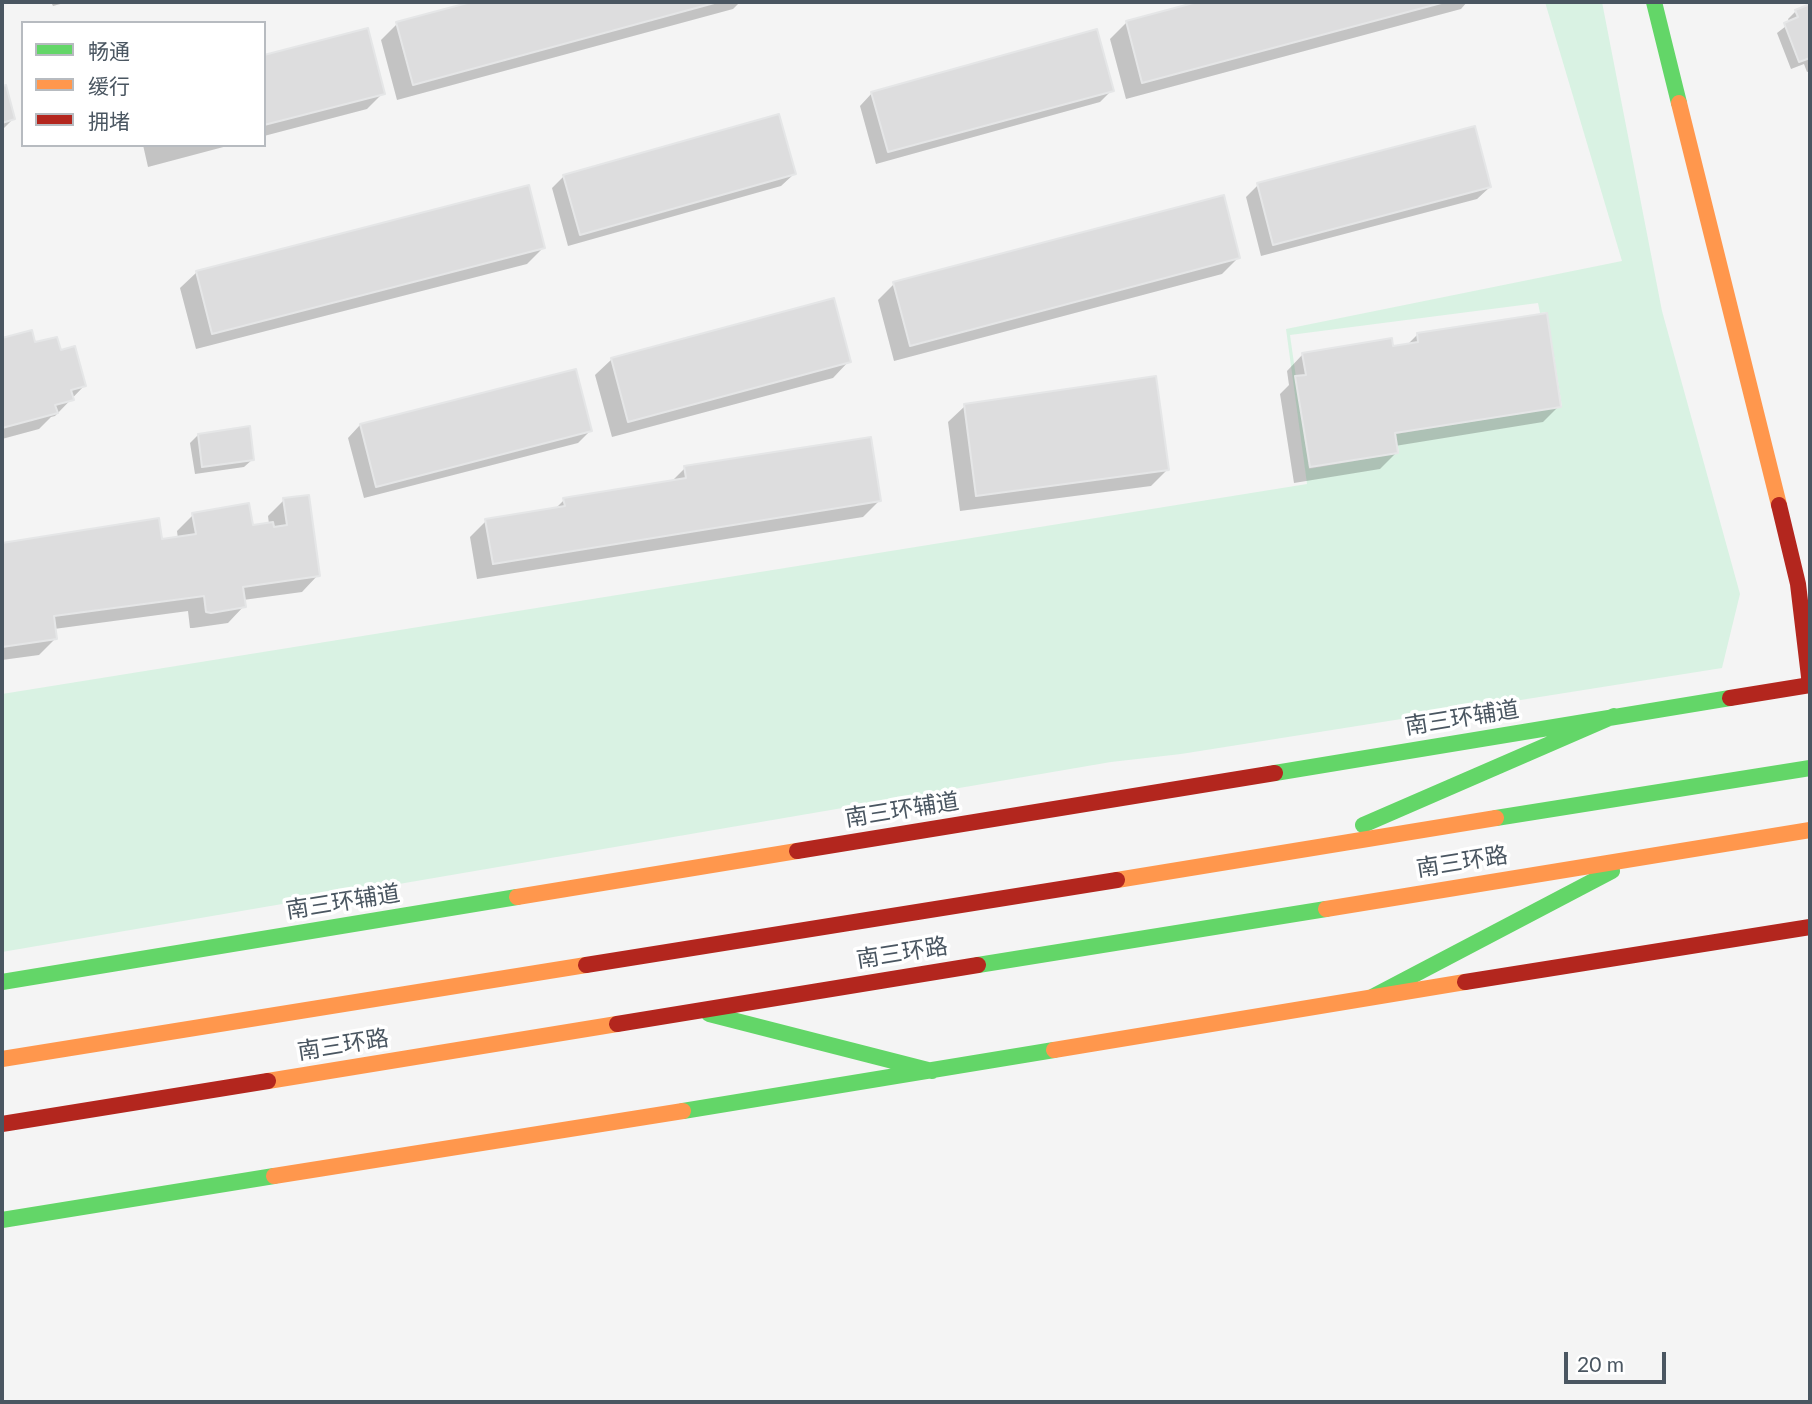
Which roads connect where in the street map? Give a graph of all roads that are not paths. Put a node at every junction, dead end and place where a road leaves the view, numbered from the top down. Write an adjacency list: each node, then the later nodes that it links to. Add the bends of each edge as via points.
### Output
1 (1654, 2): 2 (main road)
2 (1804, 583): 3 (main road)
3 (1810, 685): 4 (main road, 南三环辅道)
4 (1614, 716): 7 (main road); 10 (main road, 南三环辅道)
5 (1810, 768): 7 (main road, 南三环路)
6 (1810, 830): 8 (main road, 南三环路)
7 (1310, 848): 13 (main road, 南三环路)
8 (1641, 856): 11 (main road); 12 (main road, 南三环路)
9 (1808, 931): 11 (main road)
10 (2, 982)
11 (1372, 997): 14 (main road)
12 (694, 1010): 14 (main road); 15 (main road, 南三环路)
13 (2, 1059)
14 (932, 1071): 16 (main road)
15 (2, 1124)
16 (2, 1220)

